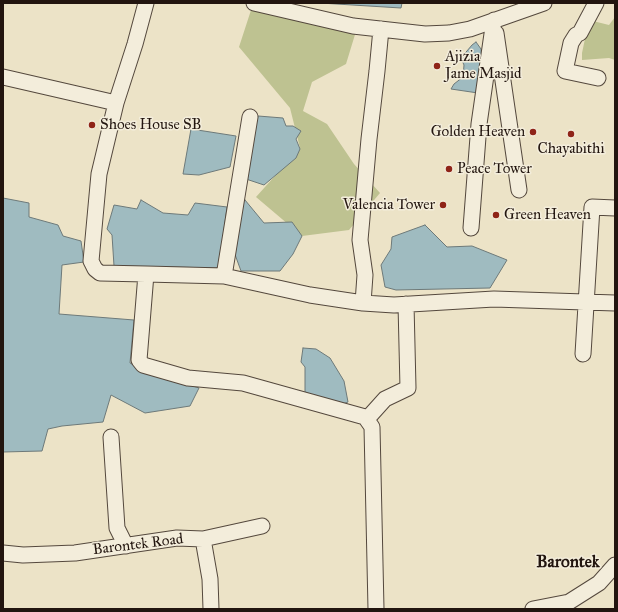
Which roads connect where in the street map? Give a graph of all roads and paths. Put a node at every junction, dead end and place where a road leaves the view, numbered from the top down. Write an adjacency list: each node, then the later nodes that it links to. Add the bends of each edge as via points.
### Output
1 (146, 3): 9 (street)
2 (254, 3): 6 (street, via 353,26)
3 (544, 3): 5 (street)
4 (596, 3): 8 (street, via 580,33 570,43 565,71)
5 (494, 20): 6 (street, via 449,33 425,34); 11 (street); 13 (street, via 479,124)
6 (381, 29): 17 (street, via 368,139 360,240 365,275)
7 (3, 77): 9 (street)
8 (598, 78)
9 (116, 103): 14 (street, via 99,174 91,261 94,269 100,273)
10 (250, 117): 15 (street)
11 (519, 190)
12 (615, 208): 16 (street, via 592,207)
13 (471, 228)
14 (146, 274): 15 (street); 21 (street, via 139,360 144,365 188,378 243,383 365,417)
15 (224, 276): 17 (street)
16 (586, 302): 18 (street); 19 (street, via 494,299); 20 (street)
17 (363, 303): 19 (street)
18 (615, 303)
19 (406, 304): 21 (street, via 408,388 385,399)
20 (583, 354)
21 (367, 420): 29 (street, via 372,426)
22 (111, 437): 25 (street, via 117,528)
23 (262, 526): 24 (street)
24 (203, 539): 25 (street, Barontek Road, via 177,538); 28 (street, Barontek Road, via 210,579)
25 (126, 546): 26 (street, Barontek Road, via 75,554)
26 (3, 553)
27 (615, 565): 30 (street, via 599,583 569,602)
28 (211, 609)
29 (376, 609)
30 (534, 609)

